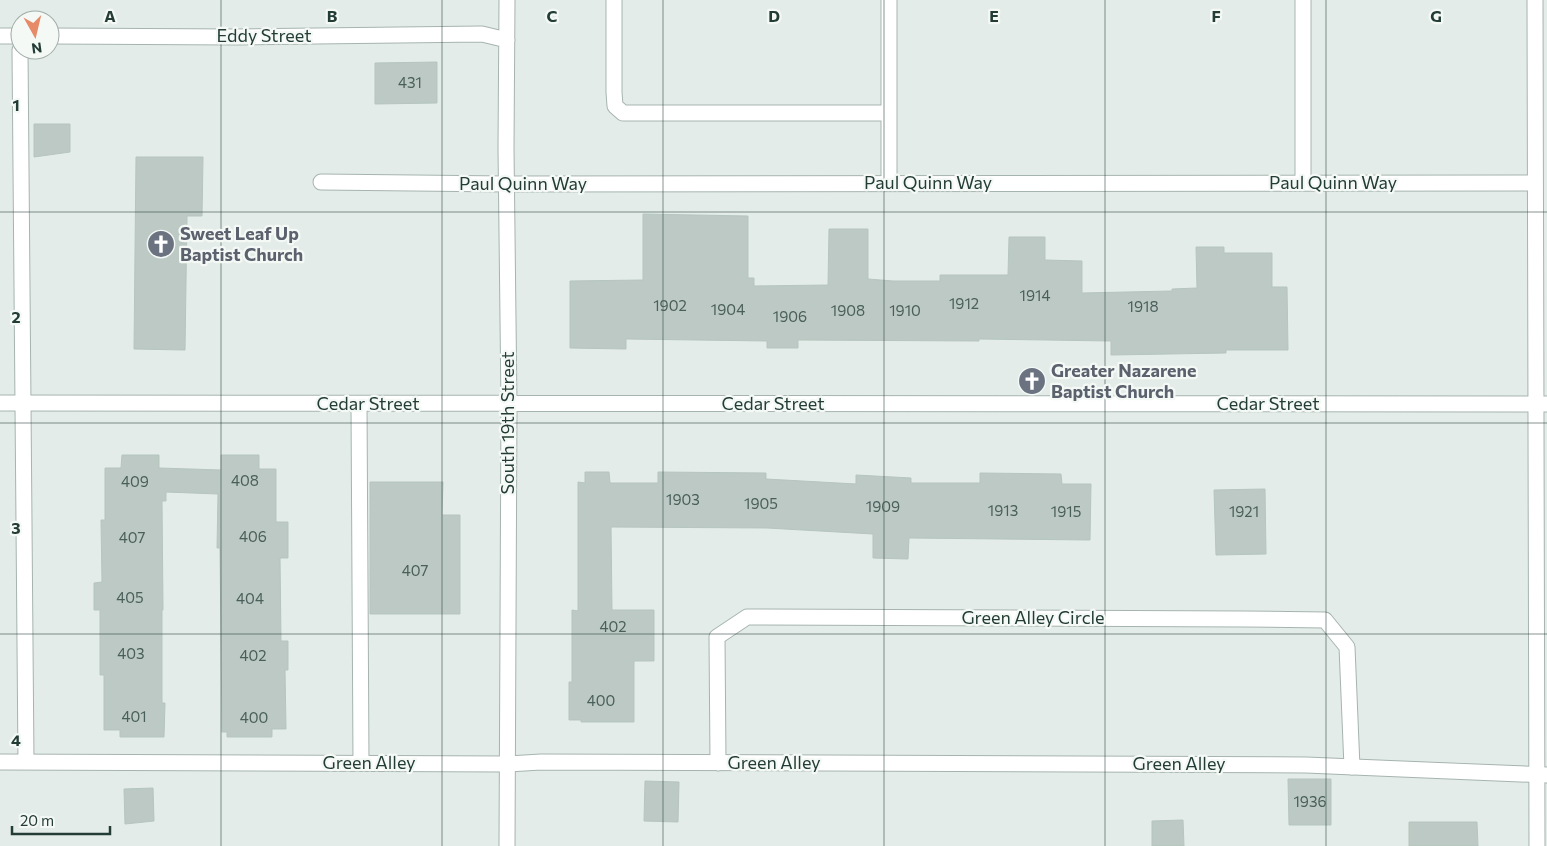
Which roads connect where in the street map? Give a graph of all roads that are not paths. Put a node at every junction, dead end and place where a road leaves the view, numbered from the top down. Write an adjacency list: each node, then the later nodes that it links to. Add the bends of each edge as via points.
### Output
1 (507, 0): 7 (street, South 19th Street)
2 (614, 0): 9 (street, via 615,106 623,113)
3 (889, 0): 9 (street)
4 (1303, 0): 12 (street)
5 (1535, 0): 13 (street)
6 (60, 36): 7 (street, Eddy Street, via 482,34)
7 (507, 40): 14 (street, South 19th Street)
8 (20, 60): 17 (street)
9 (889, 113): 11 (street)
10 (322, 182): 14 (street, Paul Quinn Way)
11 (888, 183): 12 (street, Paul Quinn Way); 14 (street, Paul Quinn Way)
12 (1303, 183): 13 (street, Paul Quinn Way)
13 (1536, 183): 15 (street)
14 (506, 184): 19 (street, South 19th Street)
15 (1541, 258): 20 (street)
16 (0, 403): 17 (street, Cedar Street)
17 (24, 403): 18 (street, Cedar Street); 22 (street)
18 (359, 404): 19 (street, Cedar Street); 23 (street)
19 (509, 404): 20 (street, Cedar Street); 25 (street, South 19th Street)
20 (1542, 404): 27 (street, via 1535,477)
21 (0, 762): 22 (street, Green Alley)
22 (26, 762): 23 (street, Green Alley)
23 (361, 763): 25 (street, Green Alley)
24 (718, 763): 25 (street, Green Alley); 26 (street, Green Alley); 26 (street, Green Alley Circle, via 717,637 747,617 1234,619 1325,620 1347,647)
25 (508, 764): 28 (street, South 19th Street)
26 (1352, 767): 27 (street, Green Alley)
27 (1542, 775): 29 (street)
28 (508, 846)
29 (1537, 846)

